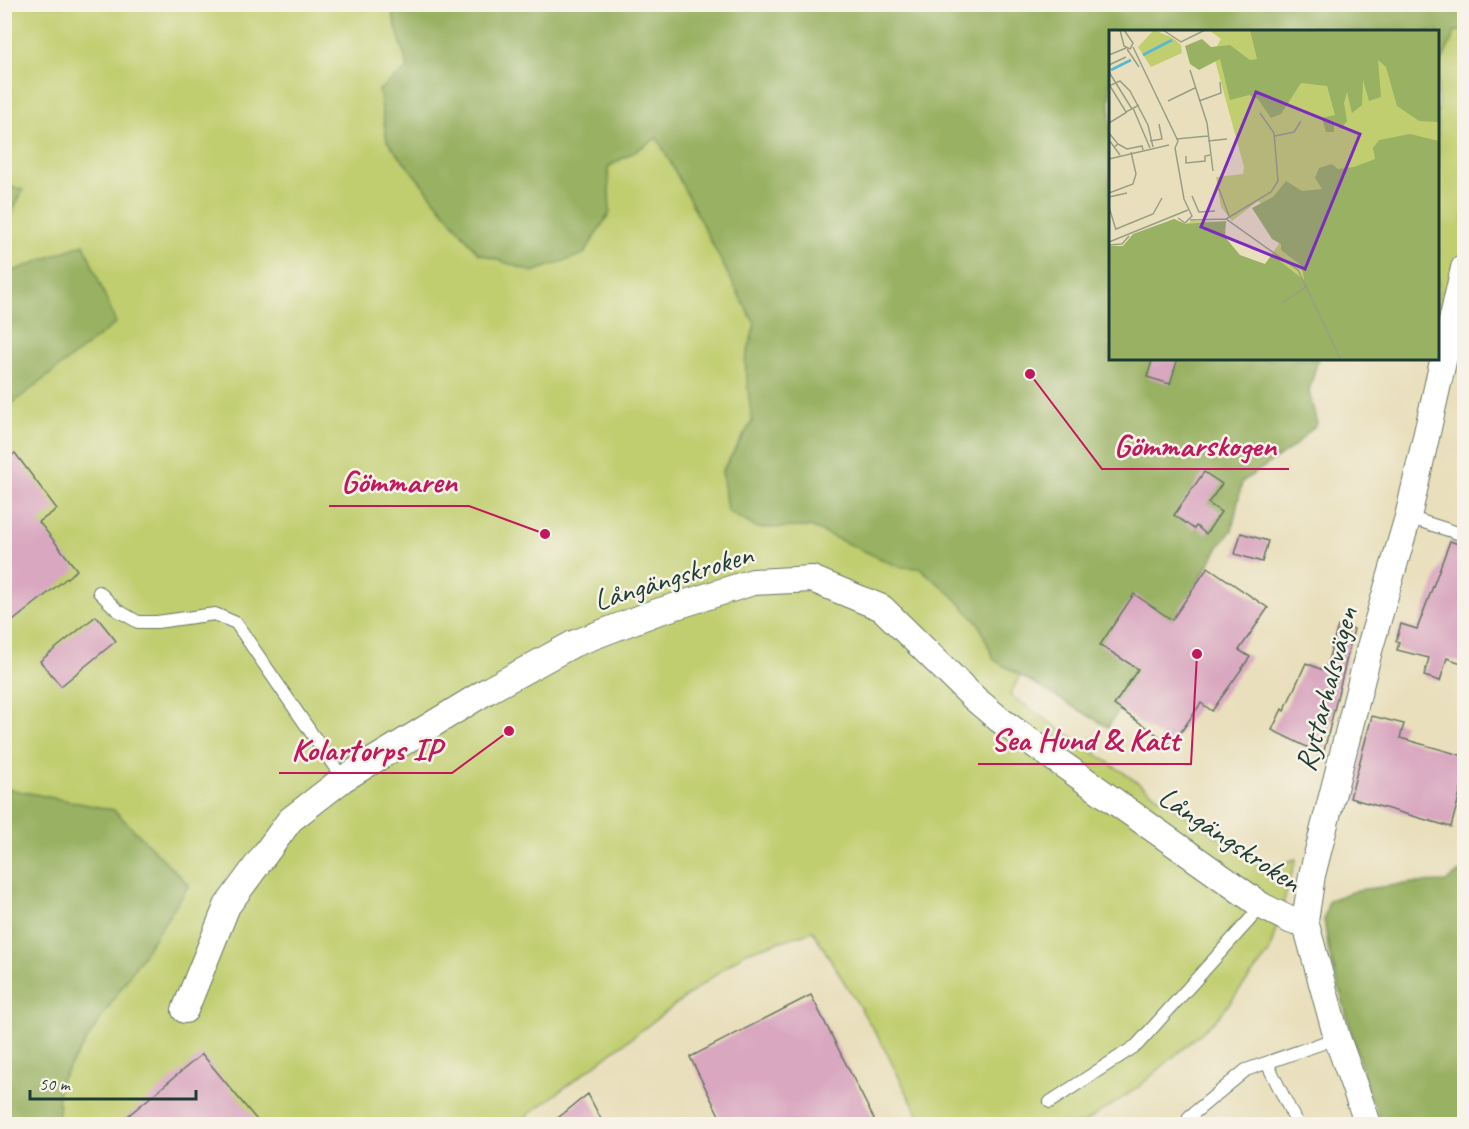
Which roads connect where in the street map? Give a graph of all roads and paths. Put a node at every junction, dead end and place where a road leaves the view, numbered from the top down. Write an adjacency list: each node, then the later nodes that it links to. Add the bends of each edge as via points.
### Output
1 (1464, 268): 2 (street, Ryttarhalsvägen)
2 (1407, 517): 3 (lane); 7 (street, Ryttarhalsvägen, via 1318,852)
3 (1464, 535)
4 (99, 592): 5 (lane, via 117,610 138,622 215,614 236,623)
5 (343, 779): 6 (street, Långängskroken, via 486,691 573,644 753,582 812,579 882,608 1000,720); 8 (street, Långängskroken, via 291,820 226,906)
6 (1262, 906): 7 (street, Långängskroken, via 1292,921); 11 (lane, via 1137,1045)
7 (1305, 921): 9 (street, Ryttarhalsvägen)
8 (184, 1010)
9 (1337, 1038): 10 (lane); 14 (street, Ryttarhalsvägen)
10 (1267, 1063): 12 (lane, via 1246,1070); 13 (lane)
11 (1050, 1102)
12 (1189, 1117)
13 (1297, 1125)
14 (1368, 1125)

